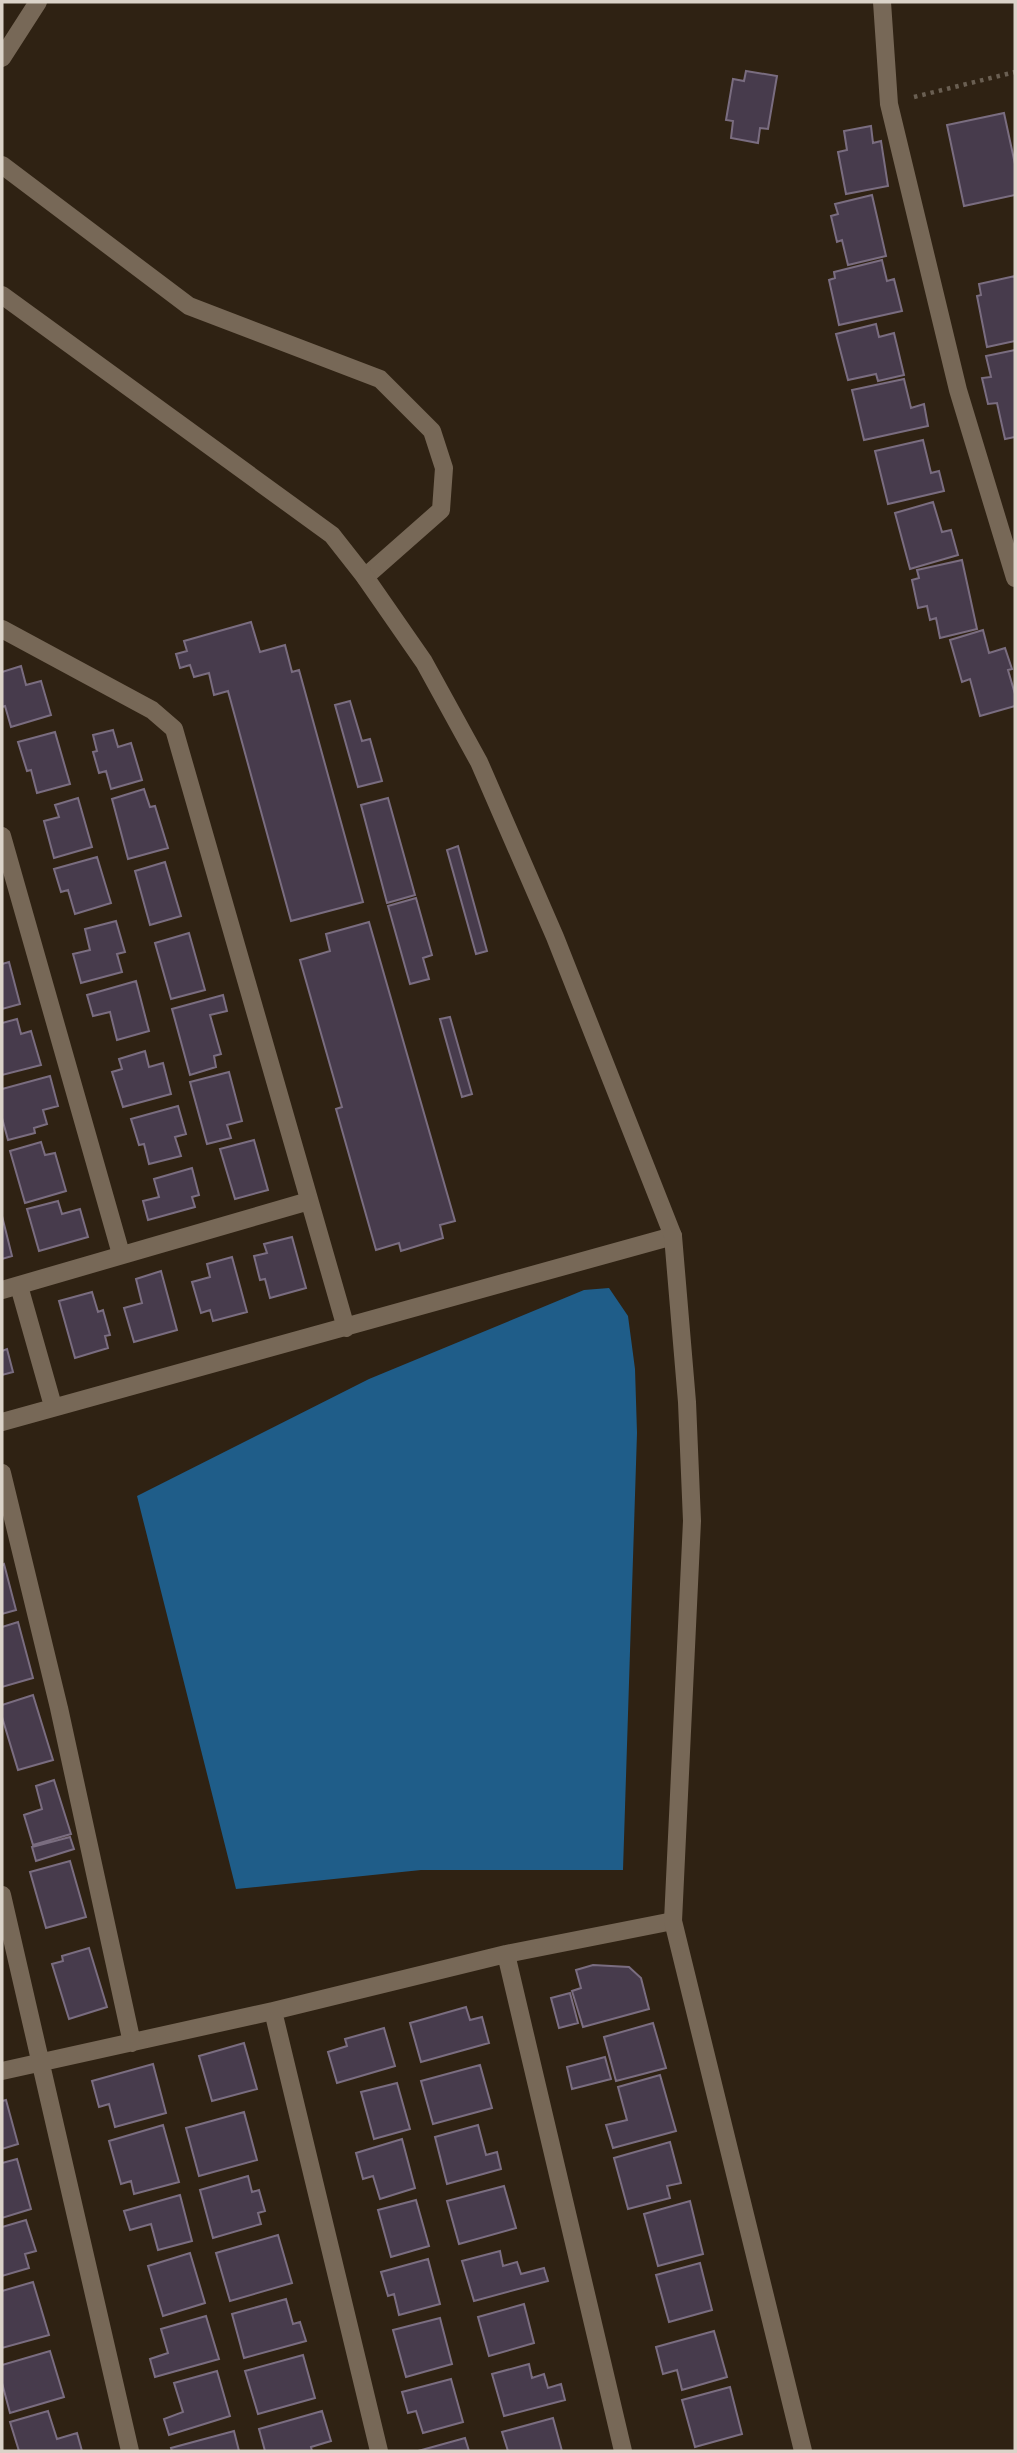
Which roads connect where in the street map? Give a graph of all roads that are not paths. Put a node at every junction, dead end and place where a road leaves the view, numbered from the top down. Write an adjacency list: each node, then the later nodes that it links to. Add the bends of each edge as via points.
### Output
1 (38, 2): 3 (street)
2 (882, 2): 7 (street, via 888,104 958,390)
3 (2, 58)
4 (2, 165): 6 (street, via 189,306 380,379 432,430 444,468 442,510)
5 (2, 295): 6 (street, via 332,535)
6 (365, 577): 11 (street, via 424,662 479,762 555,937)
7 (1015, 578)
8 (2, 629): 10 (street, via 152,710 174,729)
9 (2, 836): 12 (street)
10 (309, 1201): 12 (street); 14 (street)
11 (673, 1236): 14 (street); 19 (street, via 692,1521)
12 (121, 1254): 13 (street)
13 (10, 1288): 15 (street)
14 (346, 1328): 15 (street)
15 (52, 1406): 16 (street)
16 (2, 1422)
17 (2, 1473): 22 (street)
18 (2, 1895): 23 (street)
19 (673, 1921): 20 (street); 28 (street)
20 (506, 1954): 21 (street); 27 (street)
21 (273, 2011): 22 (street); 26 (street)
22 (132, 2043): 23 (street)
23 (40, 2063): 24 (street); 25 (street)
24 (2, 2071)
25 (130, 2451)
26 (379, 2451)
27 (623, 2451)
28 (803, 2451)

